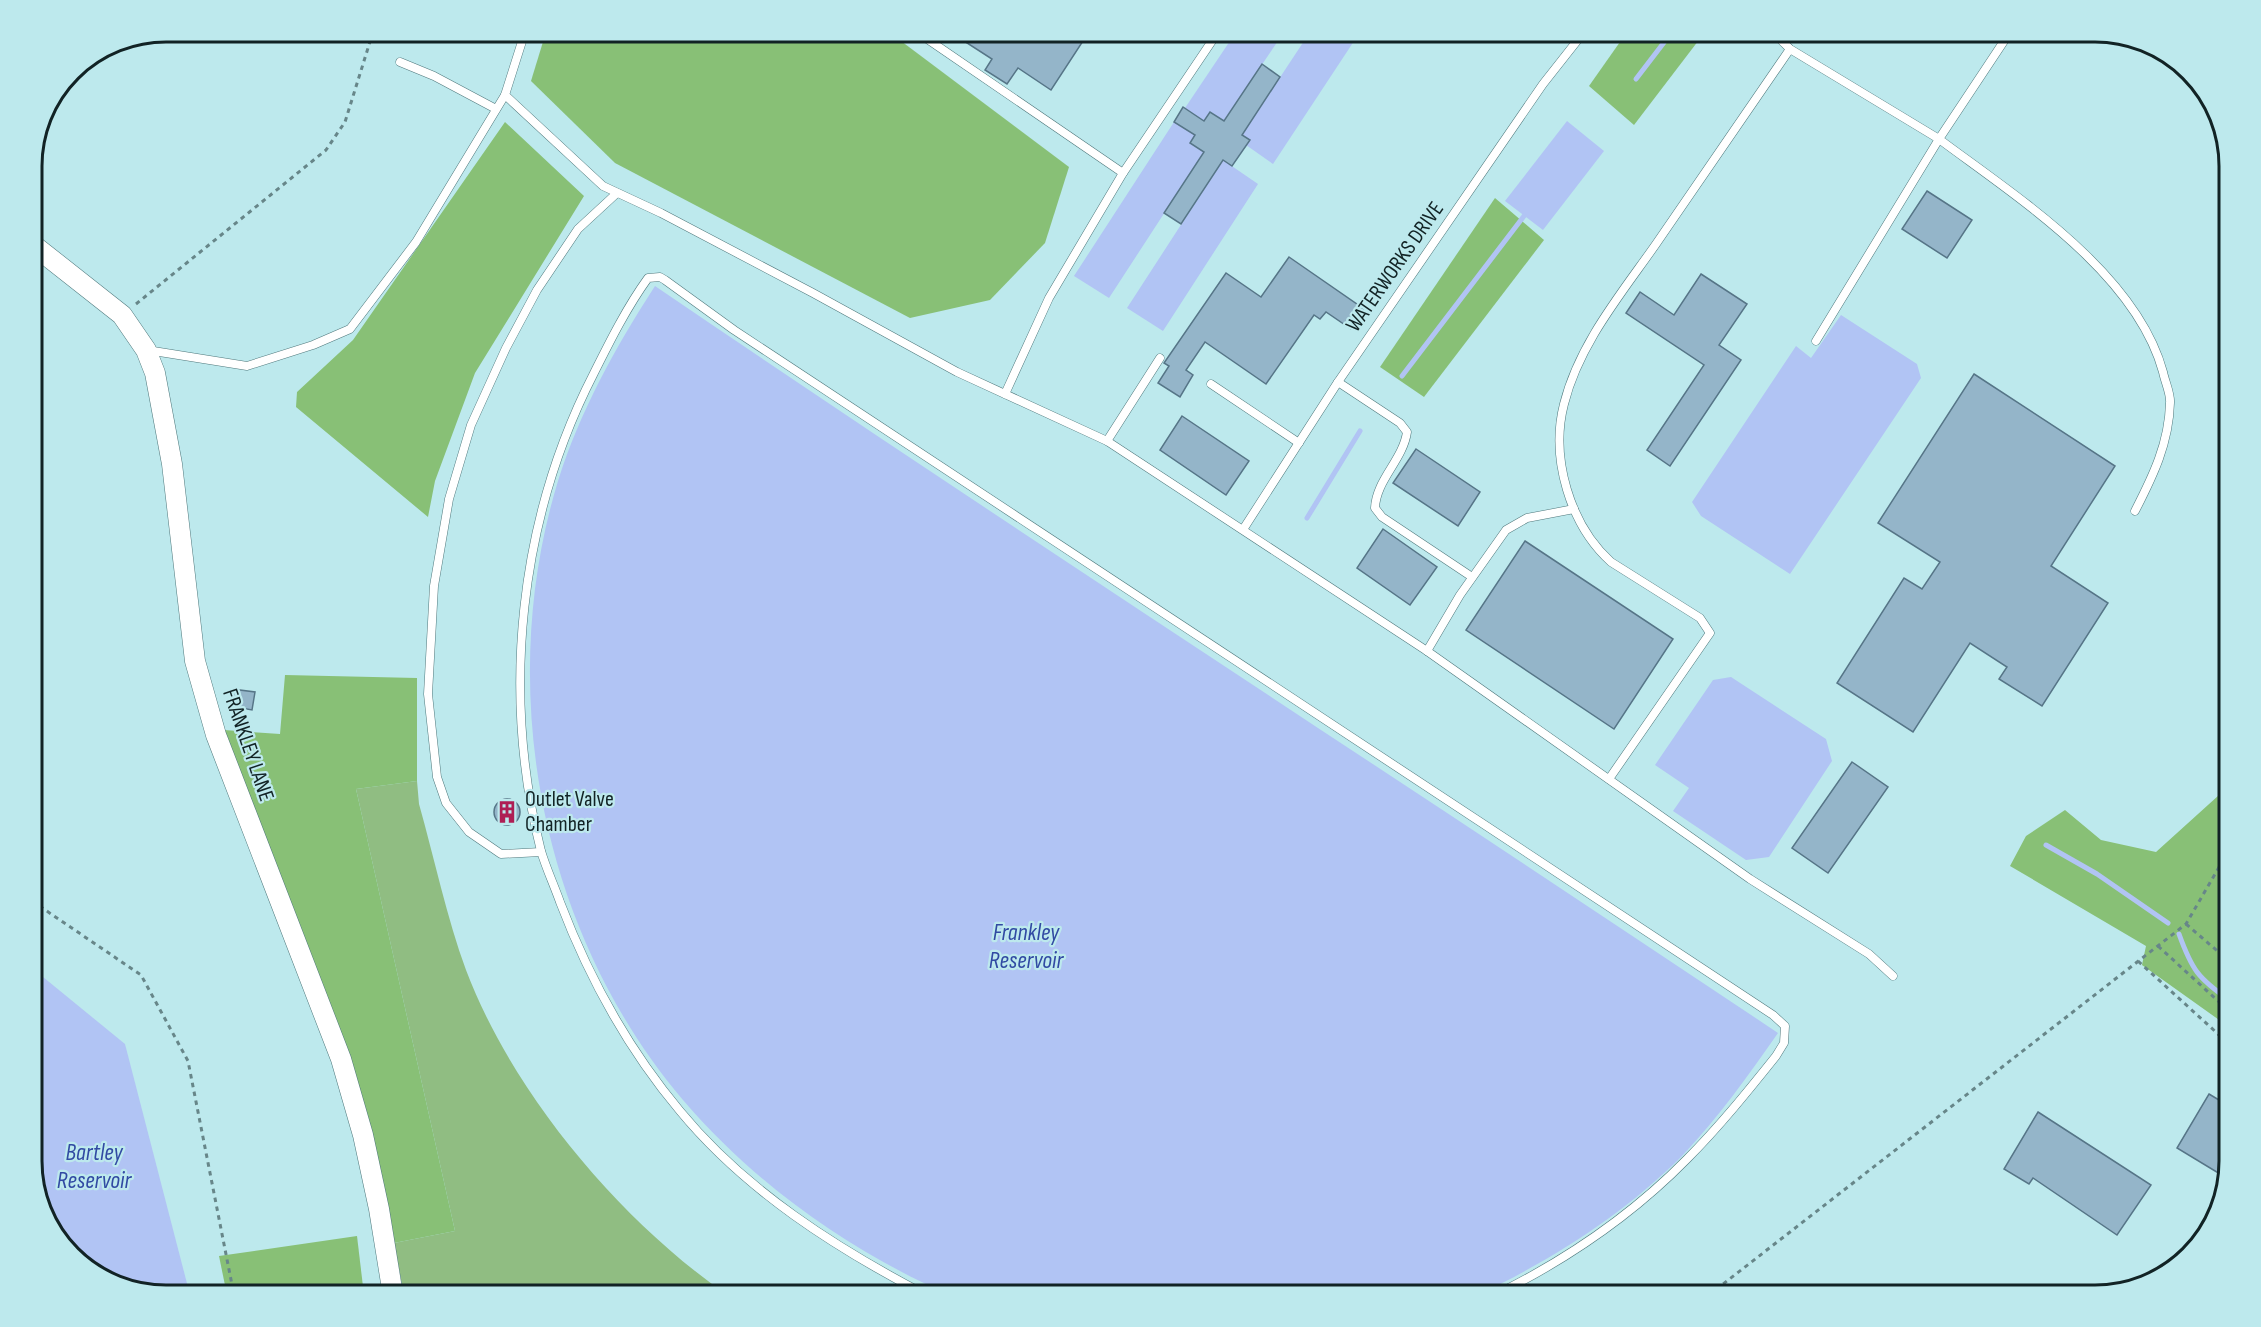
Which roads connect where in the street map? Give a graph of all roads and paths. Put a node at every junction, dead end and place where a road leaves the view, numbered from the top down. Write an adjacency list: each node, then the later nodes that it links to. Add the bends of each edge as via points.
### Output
1 (370, 42): 16 (path, via 345,122 326,150)
2 (522, 42): 10 (lane)
3 (932, 42): 13 (lane)
4 (1211, 42): 13 (lane)
5 (1576, 42): 20 (lane, WATERWORKS DRIVE, via 1543,84)
6 (1783, 42): 8 (lane)
7 (2003, 42): 12 (lane)
8 (1790, 49): 12 (lane); 25 (lane, via 1605,315 1576,371 1563,406 1560,459)
9 (400, 62): 11 (lane)
10 (504, 95): 11 (lane); 14 (lane, via 603,186)
11 (496, 109): 18 (lane, via 416,242 350,329 247,366)
12 (1940, 139): 17 (lane); 26 (lane, via 2069,239 2142,322 2170,401 2158,466)
13 (1123, 173): 22 (lane, via 1049,298)
14 (617, 193): 22 (lane); 31 (lane, via 578,229 537,290 506,348 471,425 449,499 434,586 428,694 437,777 446,803 469,832 501,854)
15 (42, 251): 16 (street, FRANKLEY LANE)
16 (122, 315): 18 (street, FRANKLEY LANE)
17 (1816, 341)
18 (146, 350): 42 (street, FRANKLEY LANE, via 155,373 172,464 195,660 216,735 341,1059 363,1135)
19 (1160, 358): 23 (lane)
20 (1338, 382): 24 (lane, WATERWORKS DRIVE); 28 (lane, via 1400,423 1407,432 1406,443 1377,492 1375,508 1382,517)
21 (1211, 384): 24 (lane)
22 (1005, 394): 23 (lane)
23 (1107, 441): 27 (lane)
24 (1299, 443): 27 (lane, WATERWORKS DRIVE)
25 (1574, 509): 28 (lane, via 1527,518 1506,530); 30 (lane, via 1600,552 1700,618 1710,633)
26 (2135, 510)
27 (1244, 528): 29 (lane)
28 (1472, 577): 29 (lane)
29 (1427, 651): 30 (lane)
30 (1608, 779): 38 (lane, via 1750,879 1869,954)
31 (541, 852): 43 (lane, via 597,987 634,1049 681,1113 747,1179 795,1216); 44 (lane, via 524,755 520,696 526,588 538,520 558,452 585,390 641,288 648,278 660,277 1785,1026 1784,1042 1776,1056 1686,1161 1612,1225 1573,1253)
32 (2219, 867): 34 (path)
33 (42, 908): 41 (path, via 141,975 188,1061)
34 (2186, 924): 35 (path); 36 (path)
35 (2158, 946): 37 (path); 39 (path)
36 (2219, 953)
37 (2138, 961): 40 (path); 45 (path)
38 (1893, 976)
39 (2219, 1002)
40 (2219, 1035)
41 (232, 1285)
42 (391, 1285)
43 (906, 1285)
44 (1515, 1285)
45 (1722, 1285)

